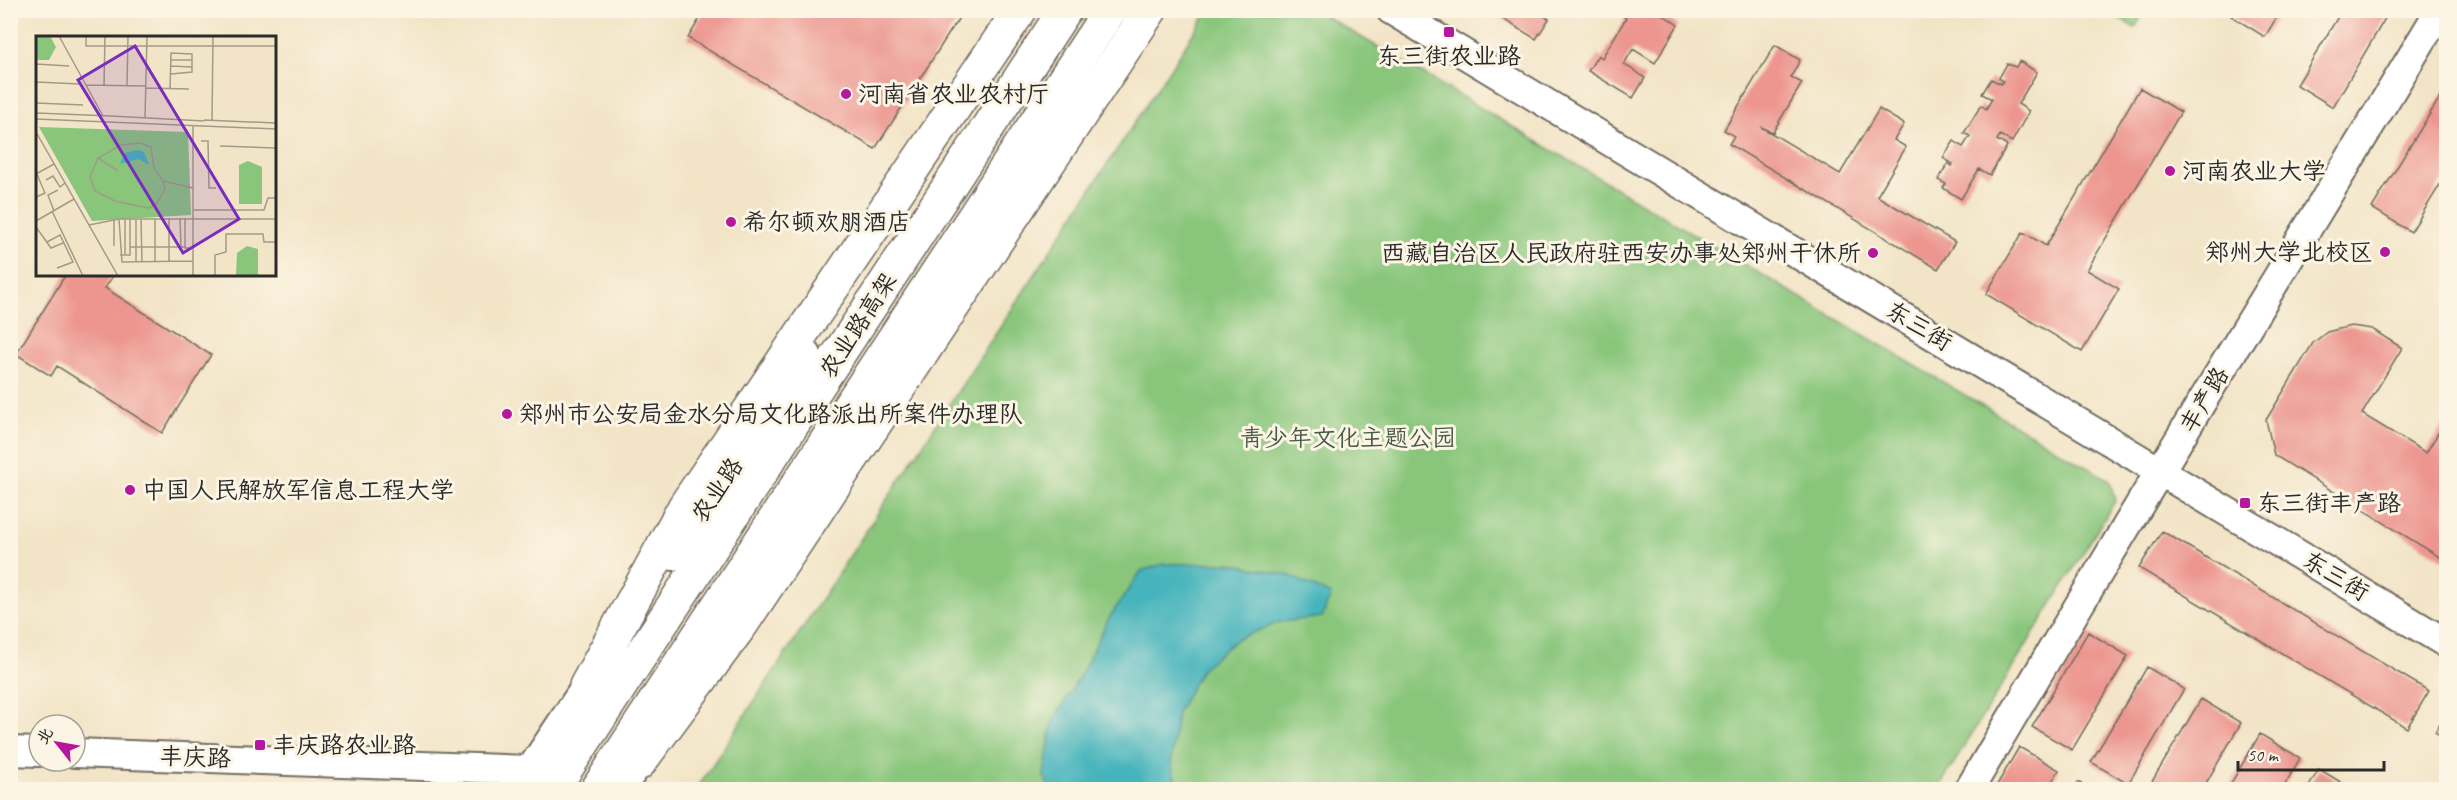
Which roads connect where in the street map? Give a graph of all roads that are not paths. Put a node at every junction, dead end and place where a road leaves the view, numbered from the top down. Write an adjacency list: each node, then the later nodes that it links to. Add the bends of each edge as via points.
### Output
1 (1020, 10): 11 (highway, via 685,506)
2 (1036, 10): 11 (street, 农业路)
3 (1065, 10): 15 (highway, 农业路高架)
4 (1110, 10): 16 (highway, 农业路高架)
5 (1134, 10): 16 (street)
6 (1150, 10): 16 (highway, via 741,625)
7 (1391, 10): 9 (street, 东三街)
8 (2440, 10): 9 (street, 丰产路)
9 (2161, 471): 10 (street, 东三街); 17 (street, 丰产路)
10 (2446, 643)
11 (586, 686): 15 (street, 农业路)
12 (10, 751): 13 (street)
13 (27, 752)
14 (87, 754): 15 (street, 丰庆路)
15 (533, 783)
16 (614, 787)
17 (1969, 789)

